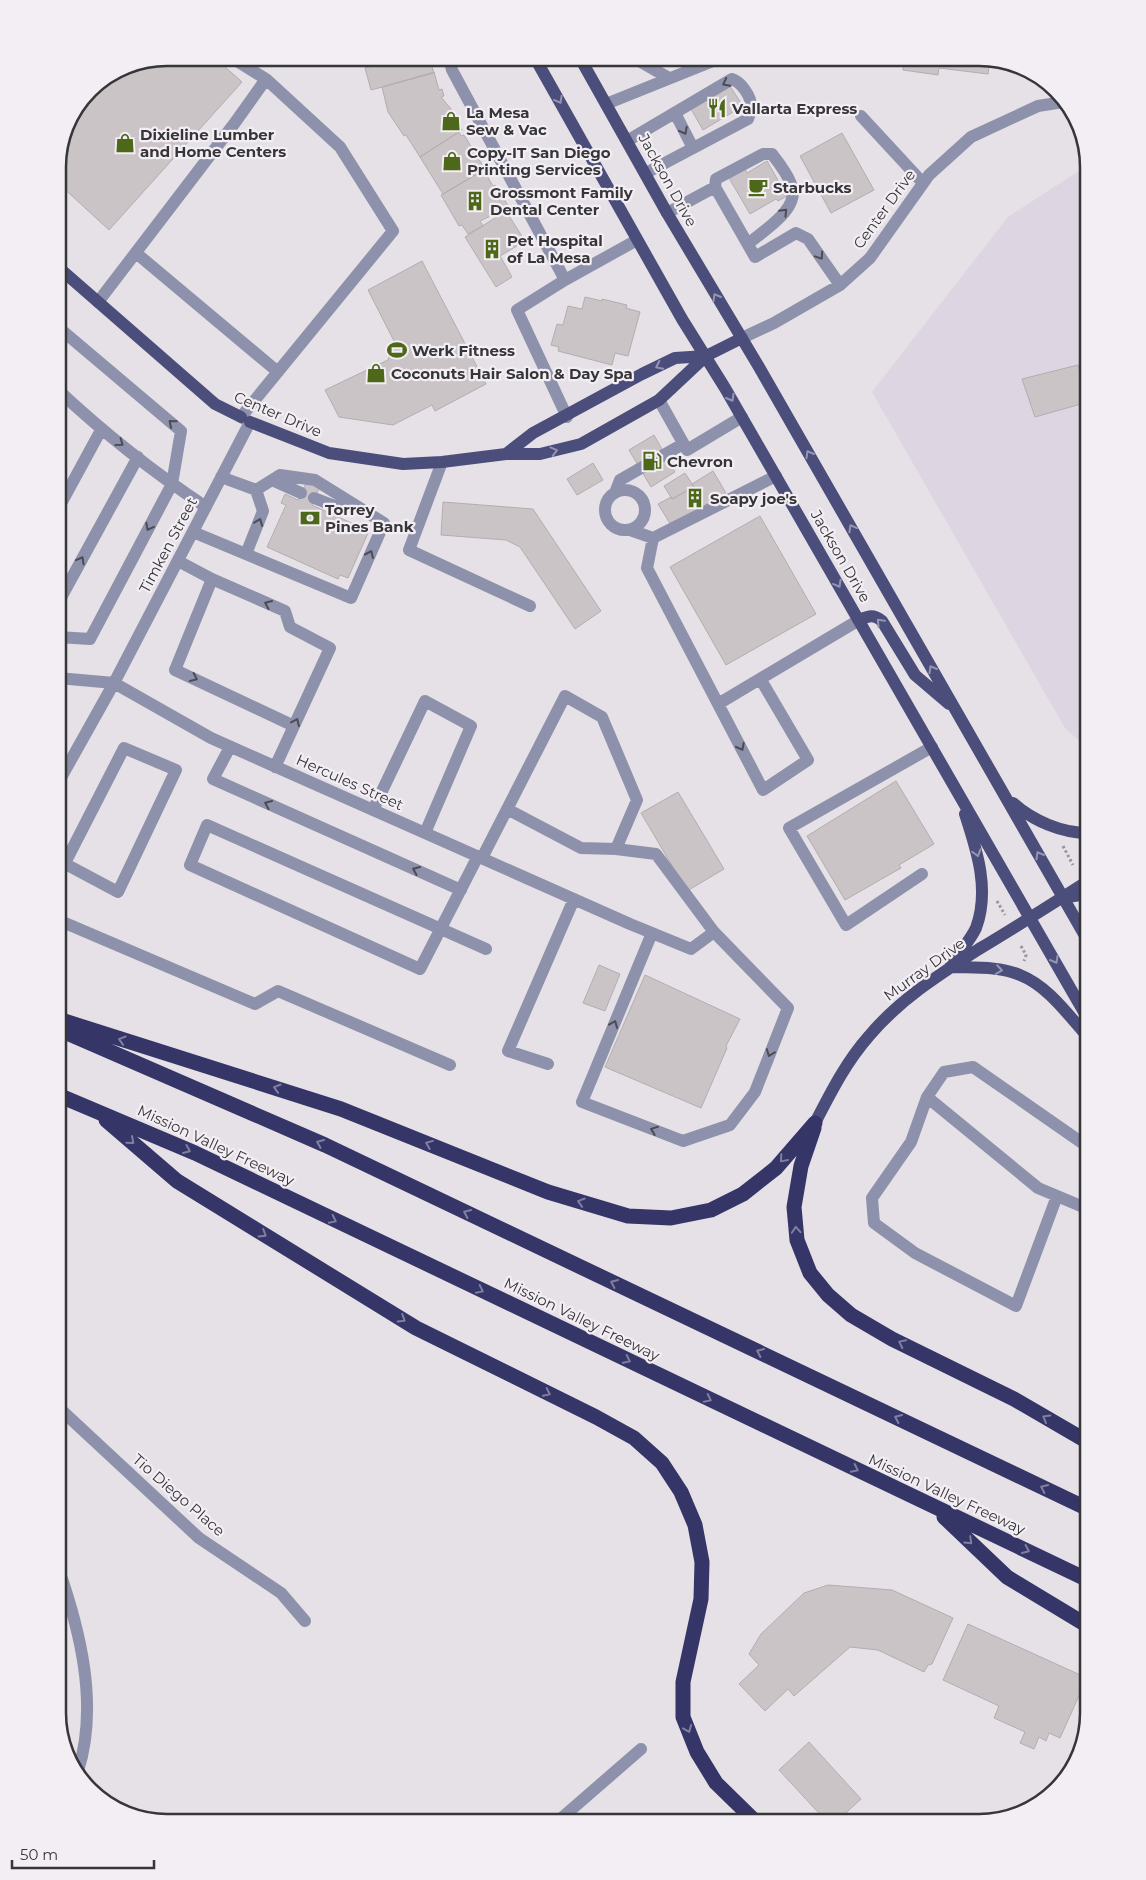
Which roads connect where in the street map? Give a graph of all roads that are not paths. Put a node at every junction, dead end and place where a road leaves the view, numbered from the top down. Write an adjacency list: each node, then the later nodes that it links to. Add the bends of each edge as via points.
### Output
1 (244, 66): 8 (street)
2 (451, 66): 23 (street)
3 (540, 66): 19 (main road, Jackson Drive, one-way to 19)
4 (585, 66): 10 (main road, Jackson Drive)
5 (648, 66): 7 (street)
6 (698, 66): 7 (street)
7 (669, 78): 10 (street)
8 (266, 80): 21 (street); 29 (street, Timken Street, via 340,147 392,231)
9 (1057, 103): 16 (street, Center Drive, via 1038,106 971,137)
10 (606, 104): 13 (main road, Jackson Drive)
11 (675, 113): 13 (street); 14 (street, one-way to 14); 14 (street, one-way to 11, via 748,119 752,107 746,93 738,81 732,79)
12 (861, 116): 16 (street)
13 (628, 141): 15 (main road, Jackson Drive)
14 (693, 148): 15 (street)
15 (646, 172): 18 (main road, Jackson Drive)
16 (923, 183): 24 (street, Center Drive, via 870,258)
17 (715, 187): 18 (street); 20 (street); 20 (street, one-way to 17, via 793,201 792,186 783,169 772,154 763,154 716,179)
18 (667, 213): 27 (main road, Jackson Drive, one-way to 18)
19 (638, 240): 23 (street); 28 (main road, Jackson Drive)
20 (748, 244): 24 (street, one-way to 24, via 755,257 796,234 808,239)
21 (136, 252): 25 (street); 29 (street)
22 (66, 274): 25 (main road, Center Drive)
23 (565, 280): 32 (street, via 517,310)
24 (840, 285): 27 (street, Center Drive)
25 (98, 302): 34 (main road, Center Drive, via 216,404)
26 (66, 334): 43 (street, one-way to 26, via 181,431)
27 (742, 338): 28 (main road, Center Drive); 65 (main road, Jackson Drive, one-way to 27)
28 (706, 356): 31 (main road, Center Drive); 32 (main road, Center Drive, one-way to 32, via 676,358); 33 (main road, Jackson Drive, one-way to 33)
29 (278, 372): 34 (street, Timken Street)
30 (66, 397): 35 (street)
31 (658, 400): 36 (street); 37 (main road, Center Drive, one-way to 31, via 540,454 581,444)
32 (567, 417): 37 (main road, Center Drive, via 533,433)
33 (742, 417): 36 (street, via 687,450); 40 (main road, Jackson Drive)
34 (246, 420): 39 (main road, Center Drive, via 329,453 403,464); 41 (street, Timken Street)
35 (101, 430): 38 (street, one-way to 38); 47 (street)
36 (683, 444): 46 (street, via 620,480)
37 (506, 454): 39 (main road, Center Drive)
38 (138, 457): 43 (street); 57 (street, one-way to 38)
39 (442, 462): 58 (street, via 409,550)
40 (776, 476): 53 (street); 59 (main road, Jackson Drive, one-way to 59)
41 (221, 477): 44 (street); 49 (street, Timken Street)
42 (272, 480): 44 (street); 45 (street); 50 (street, via 280,475 315,480)
43 (172, 484): 49 (street); 60 (street, one-way to 60, via 90,639)
44 (256, 490): 54 (street, one-way to 44, via 263,511)
45 (301, 493)
46 (615, 493): 51 (street, via 606,505 608,521 621,530); 51 (street, via 631,491 643,501 642,522)
47 (66, 494)
48 (314, 498): 50 (street, via 340,508)
49 (206, 507): 52 (street, Timken Street)
50 (360, 508): 54 (street, one-way to 50, via 351,598 384,523)
51 (630, 530): 53 (street)
52 (193, 532): 54 (street); 55 (street, Timken Street)
53 (653, 538): 64 (street, via 647,568)
54 (246, 554)
55 (178, 561): 56 (street); 63 (street, Timken Street)
56 (212, 579): 66 (street, one-way to 56, via 330,648 290,627 285,611); 66 (street, one-way to 66, via 175,670)
57 (66, 588)
58 (530, 606)
59 (858, 620): 62 (street); 65 (main road, one-way to 59, via 915,675 882,621 875,615); 68 (main road, Jackson Drive)
60 (66, 638)
61 (66, 679): 63 (street, Hercules Street)
62 (761, 680): 64 (street); 64 (street, one-way to 62, via 763,790 808,760)
63 (114, 683): 67 (street, Hercules Street); 70 (street, Timken Street)
64 (718, 704)
65 (956, 711): 72 (main road, Jackson Drive)
66 (294, 726): 69 (street)
67 (230, 747): 69 (street, Hercules Street); 83 (street, one-way to 67, via 213,779)
68 (932, 747): 71 (main road, Jackson Drive); 81 (street, via 789,828 846,925)
69 (275, 767): 74 (street, Hercules Street)
70 (66, 769)
71 (958, 790): 87 (main road, Jackson Drive); 94 (main road, one-way to 94, via 980,859 982,888 975,929)
72 (1005, 796): 75 (main road, via 1024,813 1041,822); 85 (main road, Jackson Drive, one-way to 72)
73 (507, 809): 77 (street, via 581,848); 77 (street, via 564,696 602,717 637,800); 79 (street)
74 (373, 810): 76 (street, Hercules Street); 76 (street, via 425,701 471,726)
75 (1080, 832)
76 (425, 833): 79 (street, Hercules Street)
77 (616, 849): 91 (street, via 656,854)
78 (66, 853): 80 (street, via 124,748 176,770 118,892)
79 (480, 857): 83 (street); 86 (street, Hercules Street)
80 (66, 865)
81 (922, 874)
82 (1080, 886): 85 (main road, Murray Drive)
83 (461, 890): 90 (street)
84 (1080, 895): 85 (main road, Murray Drive)
85 (1064, 897): 87 (main road, Murray Drive); 89 (main road, Jackson Drive)
86 (574, 899): 92 (street, Hercules Street); 99 (street, via 508,1051)
87 (1031, 918): 94 (main road, Murray Drive); 95 (main road, Jackson Drive, one-way to 95)
88 (66, 923): 100 (street, via 255,1004 278,991)
89 (1080, 926)
90 (440, 930): 90 (street, via 420,969 190,865 207,825); 93 (street)
91 (714, 932): 92 (street, Hercules Street, via 691,949); 92 (street, one-way to 92, via 788,1008 754,1092 730,1124 683,1141 582,1102)
92 (652, 933)
93 (486, 949)
94 (950, 968): 97 (main road, one-way to 97, via 1002,970 1019,974 1050,994); 104 (main road, Murray Drive, via 910,996 869,1035 834,1084)
95 (1080, 1005)
96 (66, 1023): 104 (highway, one-way to 96, via 776,1168 743,1194 711,1210 671,1218 628,1216 548,1192 341,1109)
97 (1080, 1028)
98 (66, 1032): 110 (highway, one-way to 98, via 334,1149)
99 (548, 1064)
100 (450, 1065)
101 (927, 1097): 105 (street, via 944,1072 973,1067); 106 (street, via 1038,1188); 106 (street, via 911,1142 872,1198 874,1222 915,1253 1016,1306)
102 (66, 1098): 103 (highway, Mission Valley Freeway)
103 (94, 1109): 111 (highway, Mission Valley Freeway, one-way to 111, via 204,1158); 119 (highway, one-way to 119, via 176,1181 416,1328 634,1438 662,1463 681,1492 695,1525 702,1562 701,1599 683,1682 683,1717 697,1752 716,1783)
104 (815, 1123): 109 (highway, one-way to 104, via 1014,1399 892,1339 851,1315 828,1295 810,1273 797,1240 794,1207 801,1166)
105 (1080, 1141)
106 (1057, 1196): 107 (street)
107 (1080, 1206)
108 (66, 1414): 114 (street, Tio Diego Place, via 199,1538 281,1593)
109 (1080, 1437)
110 (1080, 1505)
111 (934, 1508): 112 (highway, Mission Valley Freeway, one-way to 112); 115 (highway, one-way to 115, via 1006,1577)
112 (1080, 1576)
113 (66, 1592): 117 (street, via 84,1666 87,1717)
114 (305, 1621)
115 (1080, 1621)
116 (641, 1748): 118 (street)
117 (80, 1763)
118 (566, 1814)
119 (748, 1814)

